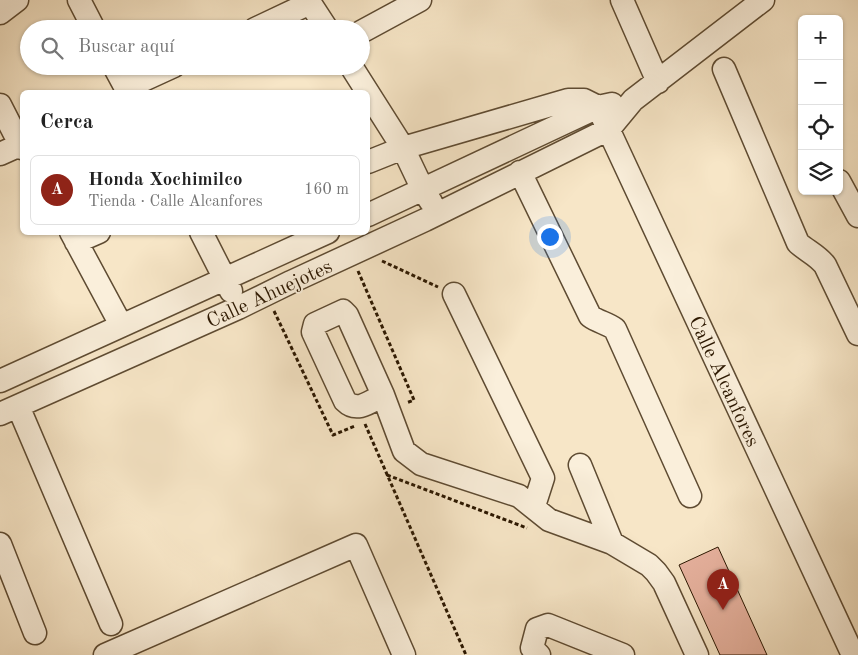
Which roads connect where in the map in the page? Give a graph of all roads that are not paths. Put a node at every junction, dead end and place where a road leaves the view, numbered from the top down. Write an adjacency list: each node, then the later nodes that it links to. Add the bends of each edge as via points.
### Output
1 (17, 0): 7 (street)
2 (79, 0): 8 (street)
3 (420, 0): 11 (street)
4 (622, 0): 16 (street)
5 (763, 0): 16 (street, Calle Ahuejotes)
6 (309, 2): 9 (street); 10 (street)
7 (0, 13)
8 (89, 20)
9 (273, 20)
10 (321, 20)
11 (370, 27)
12 (724, 69): 42 (street, via 798,243 824,265)
13 (119, 75): 17 (street)
14 (156, 75): 17 (street)
15 (357, 75): 18 (street)
16 (658, 82): 20 (street, Calle Ahuejotes)
17 (127, 90)
18 (366, 90)
19 (370, 96): 26 (street)
20 (633, 100): 22 (street, Calle Ahuejotes); 23 (street, Calle Ahuejotes)
21 (0, 105): 24 (street)
22 (598, 107): 23 (street, Calle Alcanfores); 26 (street, via 584,100 568,100); 31 (street, Calle Ahuejotes)
23 (608, 129): 29 (street, Calle Ahuejotes); 58 (street, Calle Alcanfores)
24 (20, 143)
25 (20, 148): 27 (street)
26 (403, 148): 28 (street); 31 (street)
27 (0, 154)
28 (370, 161)
29 (520, 172): 32 (street, Calle Ahuejotes); 47 (street, via 590,316 615,329)
30 (843, 188): 34 (street)
31 (423, 190): 32 (street); 33 (street, Calle Ahuejotes)
32 (439, 213): 40 (street, Calle Ahuejotes)
33 (370, 214)
34 (858, 216)
35 (203, 235): 38 (street)
36 (321, 235): 38 (street, Calle Ahuejotes)
37 (74, 237): 41 (street)
38 (225, 279): 40 (street); 41 (street, Calle Ahuejotes)
39 (454, 294): 48 (street, via 543,478)
40 (238, 308): 45 (street, Calle Ahuejotes)
41 (121, 325): 43 (street, Calle Ahuejotes)
42 (858, 334)
43 (0, 381)
44 (383, 395): 48 (street, via 404,451 421,464 519,496)
45 (5, 411): 51 (street)
46 (580, 465): 49 (street)
47 (690, 496)
48 (534, 506): 49 (street, via 549,520)
49 (612, 543): 57 (street, via 656,572)
50 (0, 544): 52 (street)
51 (111, 624)
52 (35, 633)
53 (105, 655): 54 (street, via 356,545)
54 (404, 655)
55 (539, 655): 56 (street, via 532,648 537,629 548,625)
56 (623, 655)
57 (697, 655)
58 (853, 655)

